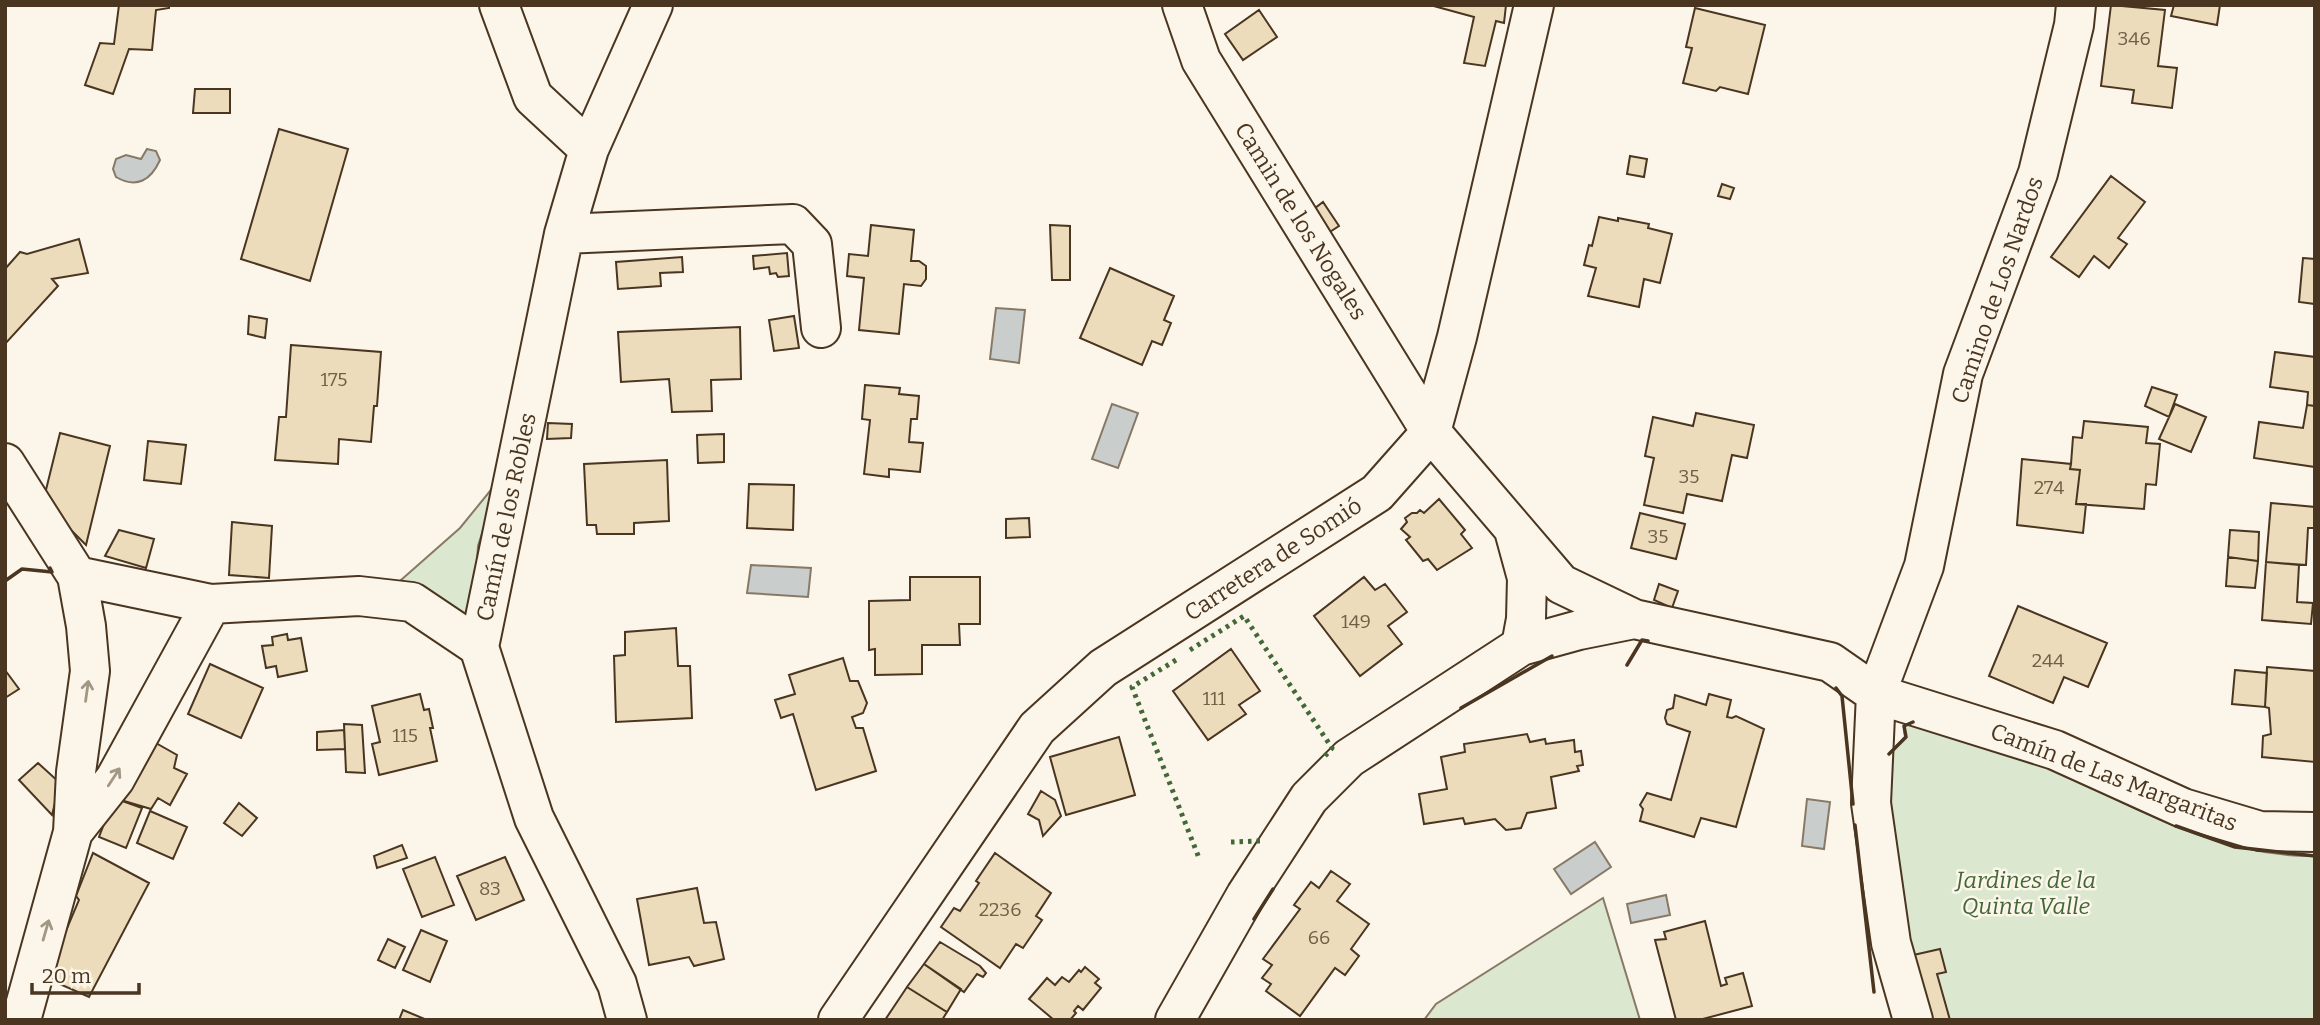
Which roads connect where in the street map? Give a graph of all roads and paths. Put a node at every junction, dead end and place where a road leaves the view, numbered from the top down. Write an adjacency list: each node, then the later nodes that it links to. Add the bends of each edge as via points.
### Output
1 (499, 5): 6 (street, via 533,97)
2 (653, 5): 6 (street, Camín de los Robles)
3 (1182, 5): 9 (street, Camin de los Nogales, via 1201,60)
4 (1534, 5): 9 (street, Carretera de Somió)
5 (2076, 5): 17 (street, Camino de Los Nardos, via 2038,173 1963,374 1924,566)
6 (589, 149): 7 (street, Camín de los Robles)
7 (564, 234): 8 (street, via 793,224 811,244); 16 (street, Camín de los Robles)
8 (821, 328)
9 (1431, 432): 11 (street, Camin de los Nogales); 22 (street, Carretera de Somió, via 1377,493 1103,668 1037,728)
10 (5, 463): 12 (street)
11 (1515, 532): 14 (street, Camin de los Nogales, via 1561,584); 15 (street, via 1527,578)
12 (77, 576): 13 (street); 18 (street, one-way to 12, via 90,671)
13 (211, 604): 16 (street, via 359,596 412,602); 18 (street, one-way to 13, via 115,779)
14 (1634, 620): 15 (street); 17 (street, Camín de Las Margaritas, via 1830,662)
15 (1521, 646): 23 (street, via 1349,758 1309,798 1246,895)
16 (479, 647): 21 (street, Camín de los Robles, via 534,818 617,984)
17 (1876, 694): 19 (street, Camín de Las Margaritas, via 2055,750 2183,808 2260,831); 24 (street, Camino de Los Nardos, via 1871,803 1891,943)
18 (73, 831): 20 (street, one-way to 18)
19 (2315, 832)
20 (21, 1020)
21 (627, 1020)
22 (838, 1020)
23 (1175, 1020)
24 (1913, 1020)

